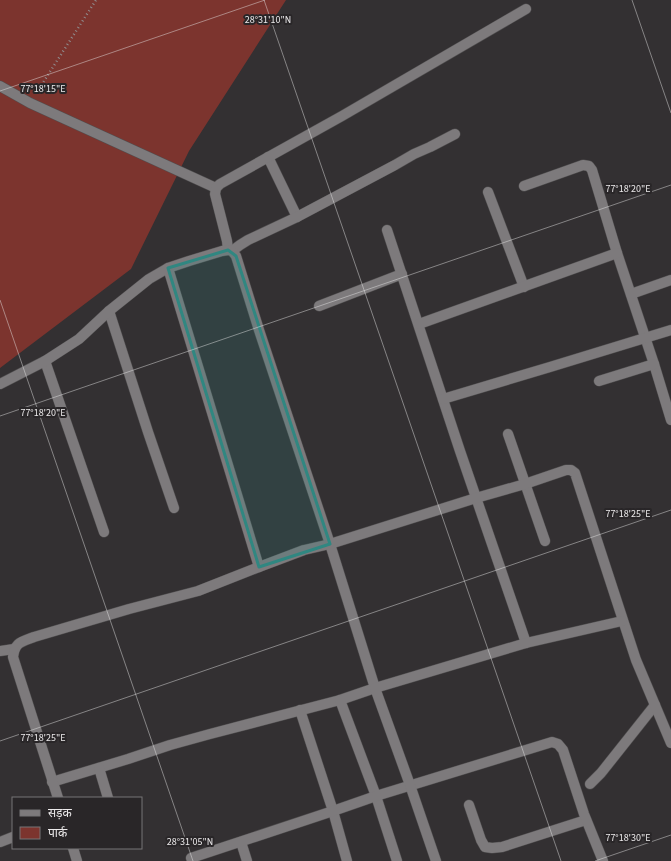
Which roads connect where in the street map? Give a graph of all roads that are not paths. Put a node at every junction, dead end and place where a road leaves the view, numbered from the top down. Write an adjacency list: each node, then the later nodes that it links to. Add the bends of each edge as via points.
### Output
1 (526, 9): 4 (street)
2 (0, 86): 6 (street, via 30,104)
3 (455, 134): 8 (street)
4 (268, 157): 6 (street); 8 (street)
5 (524, 186): 11 (street, via 583,165 589,166)
6 (216, 188): 10 (street, via 215,194)
7 (488, 192): 15 (street)
8 (297, 217): 10 (street)
9 (387, 230): 13 (street)
10 (230, 250): 12 (street); 34 (street, via 236,256)
11 (617, 253): 15 (street); 16 (street)
12 (168, 268): 18 (street, via 148,279); 35 (street)
13 (402, 274): 17 (street); 19 (street)
14 (671, 280): 16 (street)
15 (524, 287): 19 (street)
16 (631, 294): 21 (street)
17 (319, 306)
18 (109, 311): 22 (street, via 79,339); 31 (street)
19 (418, 324): 26 (street)
20 (671, 330): 21 (street)
21 (645, 338): 23 (street); 26 (street)
22 (45, 361): 25 (street); 32 (street)
23 (654, 364): 24 (street); 27 (street)
24 (599, 381)
25 (0, 384)
26 (443, 399): 30 (street)
27 (671, 419)
28 (508, 434): 29 (street)
29 (525, 484): 30 (street); 33 (street); 36 (street, via 566,470 575,473)
30 (476, 498): 34 (street); 37 (street)
31 (174, 508)
32 (104, 532)
33 (545, 541)
34 (330, 544): 35 (street, via 304,550); 40 (street)
35 (259, 567): 38 (street, via 198,591 34,637)
36 (622, 621): 37 (street); 42 (street)
37 (526, 643): 40 (street)
38 (14, 648): 39 (street); 46 (street, via 12,657)
39 (0, 651)
40 (375, 688): 41 (street); 48 (street)
41 (340, 700): 43 (street); 49 (street)
42 (655, 705): 44 (street); 47 (street)
43 (300, 710): 45 (street, via 204,735); 53 (street)
44 (671, 743)
45 (99, 768): 46 (street); 51 (street)
46 (52, 782): 50 (street)
47 (590, 784)
48 (410, 785): 49 (street); 54 (street, via 552,742 563,750); 64 (street)
49 (376, 796): 53 (street); 63 (street)
50 (58, 797)
51 (108, 797)
52 (469, 805): 54 (street, via 481,840 485,847 492,848)
53 (333, 811): 57 (street); 62 (street)
54 (586, 820): 65 (street)
55 (12, 837): 56 (street)
56 (0, 842)
57 (241, 842): 59 (street); 61 (street)
58 (74, 849): 60 (street)
59 (191, 858)
60 (77, 861)
61 (247, 861)
62 (347, 861)
63 (398, 861)
64 (436, 861)
65 (603, 861)

